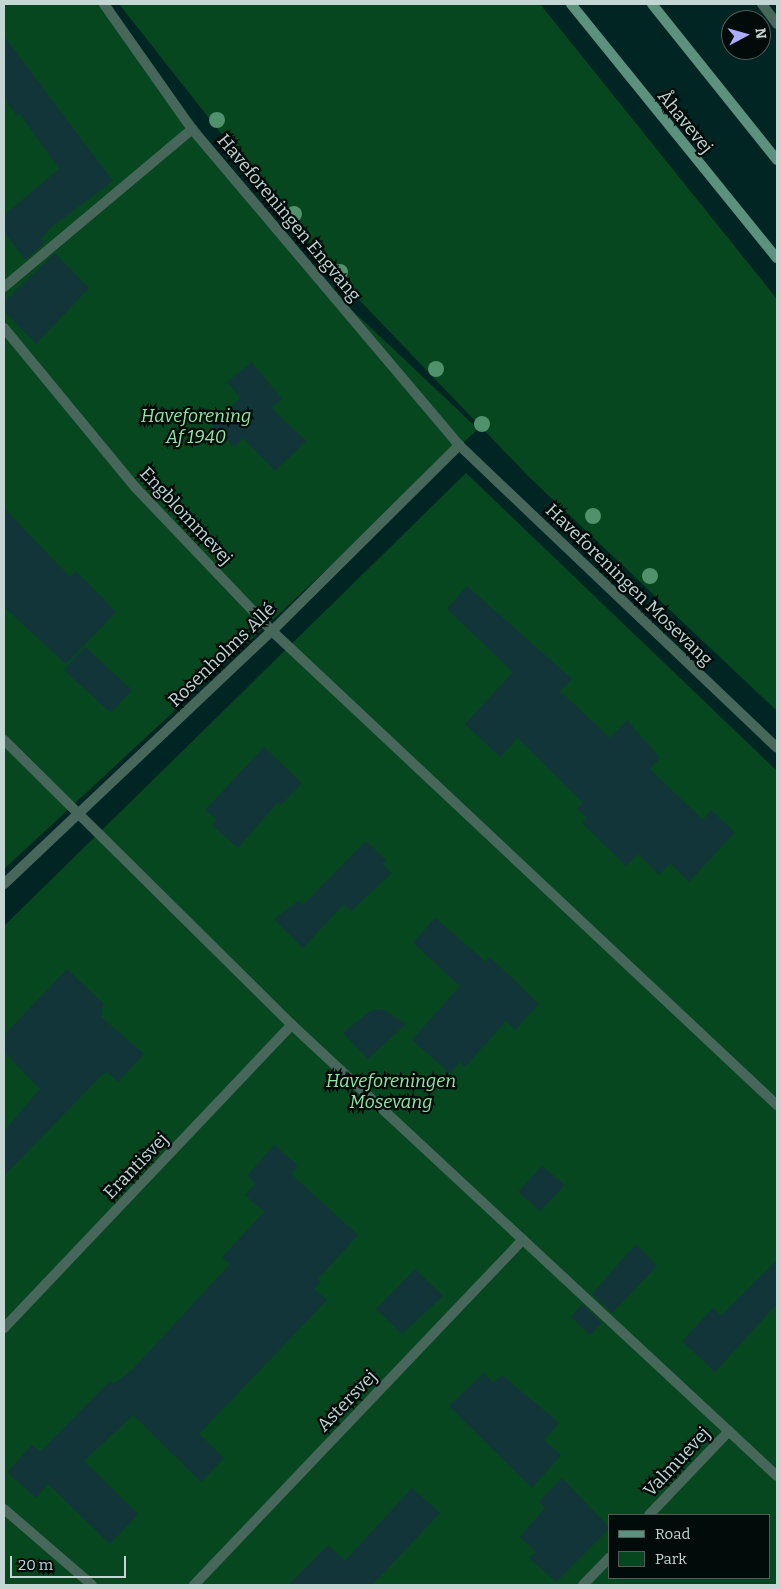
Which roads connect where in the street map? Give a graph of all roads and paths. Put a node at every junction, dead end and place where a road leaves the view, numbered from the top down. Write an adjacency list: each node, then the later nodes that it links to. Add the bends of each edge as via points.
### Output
1 (104, 4): 6 (street, Haveforeningen Engvang)
2 (571, 4): 8 (main road, Åhavevej)
3 (652, 4): 7 (main road)
4 (762, 4): 5 (street)
5 (777, 24)
6 (192, 129): 9 (street); 11 (street, Haveforeningen Engvang)
7 (777, 160)
8 (777, 258)
9 (4, 287)
10 (4, 328): 12 (street, Engblommevej, via 135,487)
11 (459, 445): 12 (street, Rosenholms Allé); 14 (street, Haveforeningen Mosevang)
12 (272, 631): 15 (street, Rosenholms Allé); 18 (street)
13 (4, 740): 15 (street)
14 (777, 748)
15 (80, 813): 16 (street, Rosenholms Allé); 17 (street)
16 (4, 884)
17 (292, 1025): 19 (street); 20 (street, Erantisvej)
18 (777, 1105)
19 (523, 1240): 21 (street); 27 (street, Astersvej)
20 (4, 1328)
21 (729, 1431): 22 (street); 24 (street, Valmuevej)
22 (777, 1476)
23 (4, 1509): 26 (street)
24 (650, 1514)
25 (608, 1559): 28 (street)
26 (92, 1585)
27 (194, 1585)
28 (583, 1585)

